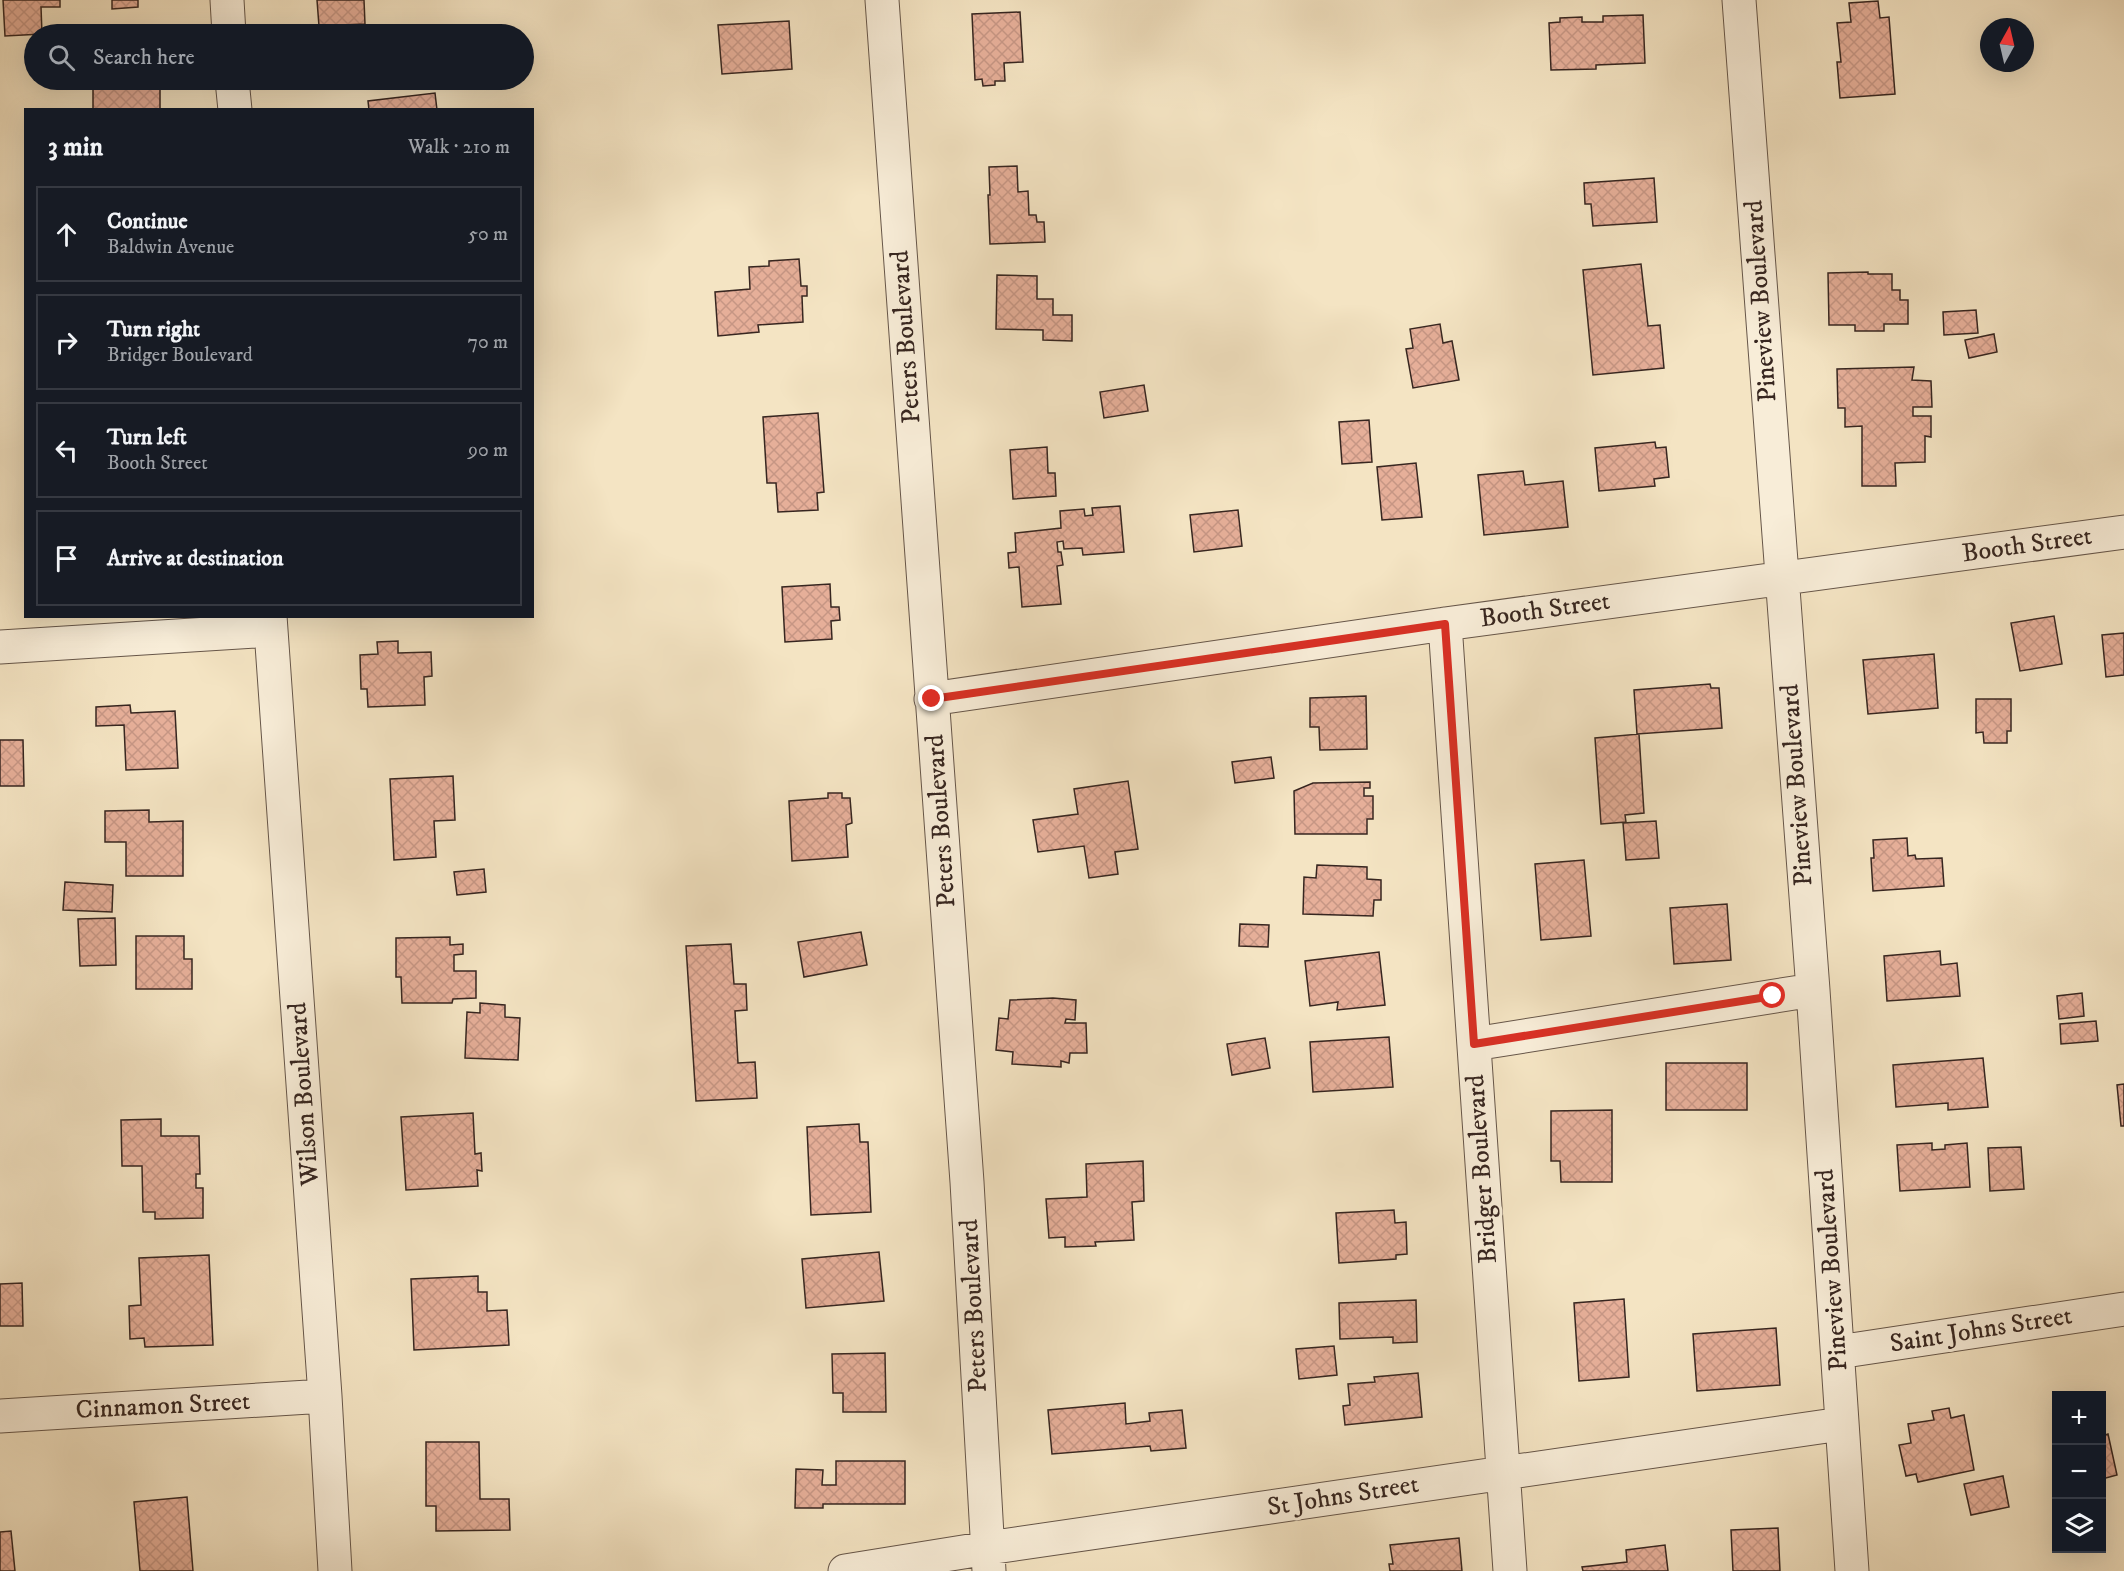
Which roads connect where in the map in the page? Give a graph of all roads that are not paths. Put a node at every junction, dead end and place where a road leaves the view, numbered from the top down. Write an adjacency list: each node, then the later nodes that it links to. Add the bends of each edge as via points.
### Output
1 (227, 0): 4 (street)
2 (882, 0): 12 (street, Peters Boulevard)
3 (1739, 0): 8 (street, Pineview Boulevard)
4 (228, 24)
5 (233, 90): 6 (street)
6 (235, 108)
7 (2124, 532): 8 (street, Booth Street)
8 (1781, 579): 10 (street, Booth Street); 13 (street, Pineview Boulevard)
9 (271, 623): 11 (street); 17 (street, Wilson Boulevard)
10 (1445, 624): 12 (street, Booth Street); 14 (street, Bridger Boulevard)
11 (0, 647)
12 (932, 699): 21 (street, Peters Boulevard)
13 (1813, 990): 14 (street); 16 (street, Pineview Boulevard)
14 (1474, 1044): 20 (street, Bridger Boulevard)
15 (2124, 1309): 16 (street, Saint Johns Street)
16 (1838, 1352): 19 (street, Pineview Boulevard)
17 (325, 1396): 18 (street, Cinnamon Street); 22 (street, Wilson Boulevard)
18 (0, 1416)
19 (1841, 1424): 20 (street, St Johns Street); 25 (street, Pineview Boulevard)
20 (1503, 1472): 21 (street, St Johns Street); 24 (street, Bridger Boulevard)
21 (989, 1559): 23 (street, St Johns Street)
22 (335, 1571)
23 (845, 1571)
24 (1510, 1571)
25 (1852, 1571)

